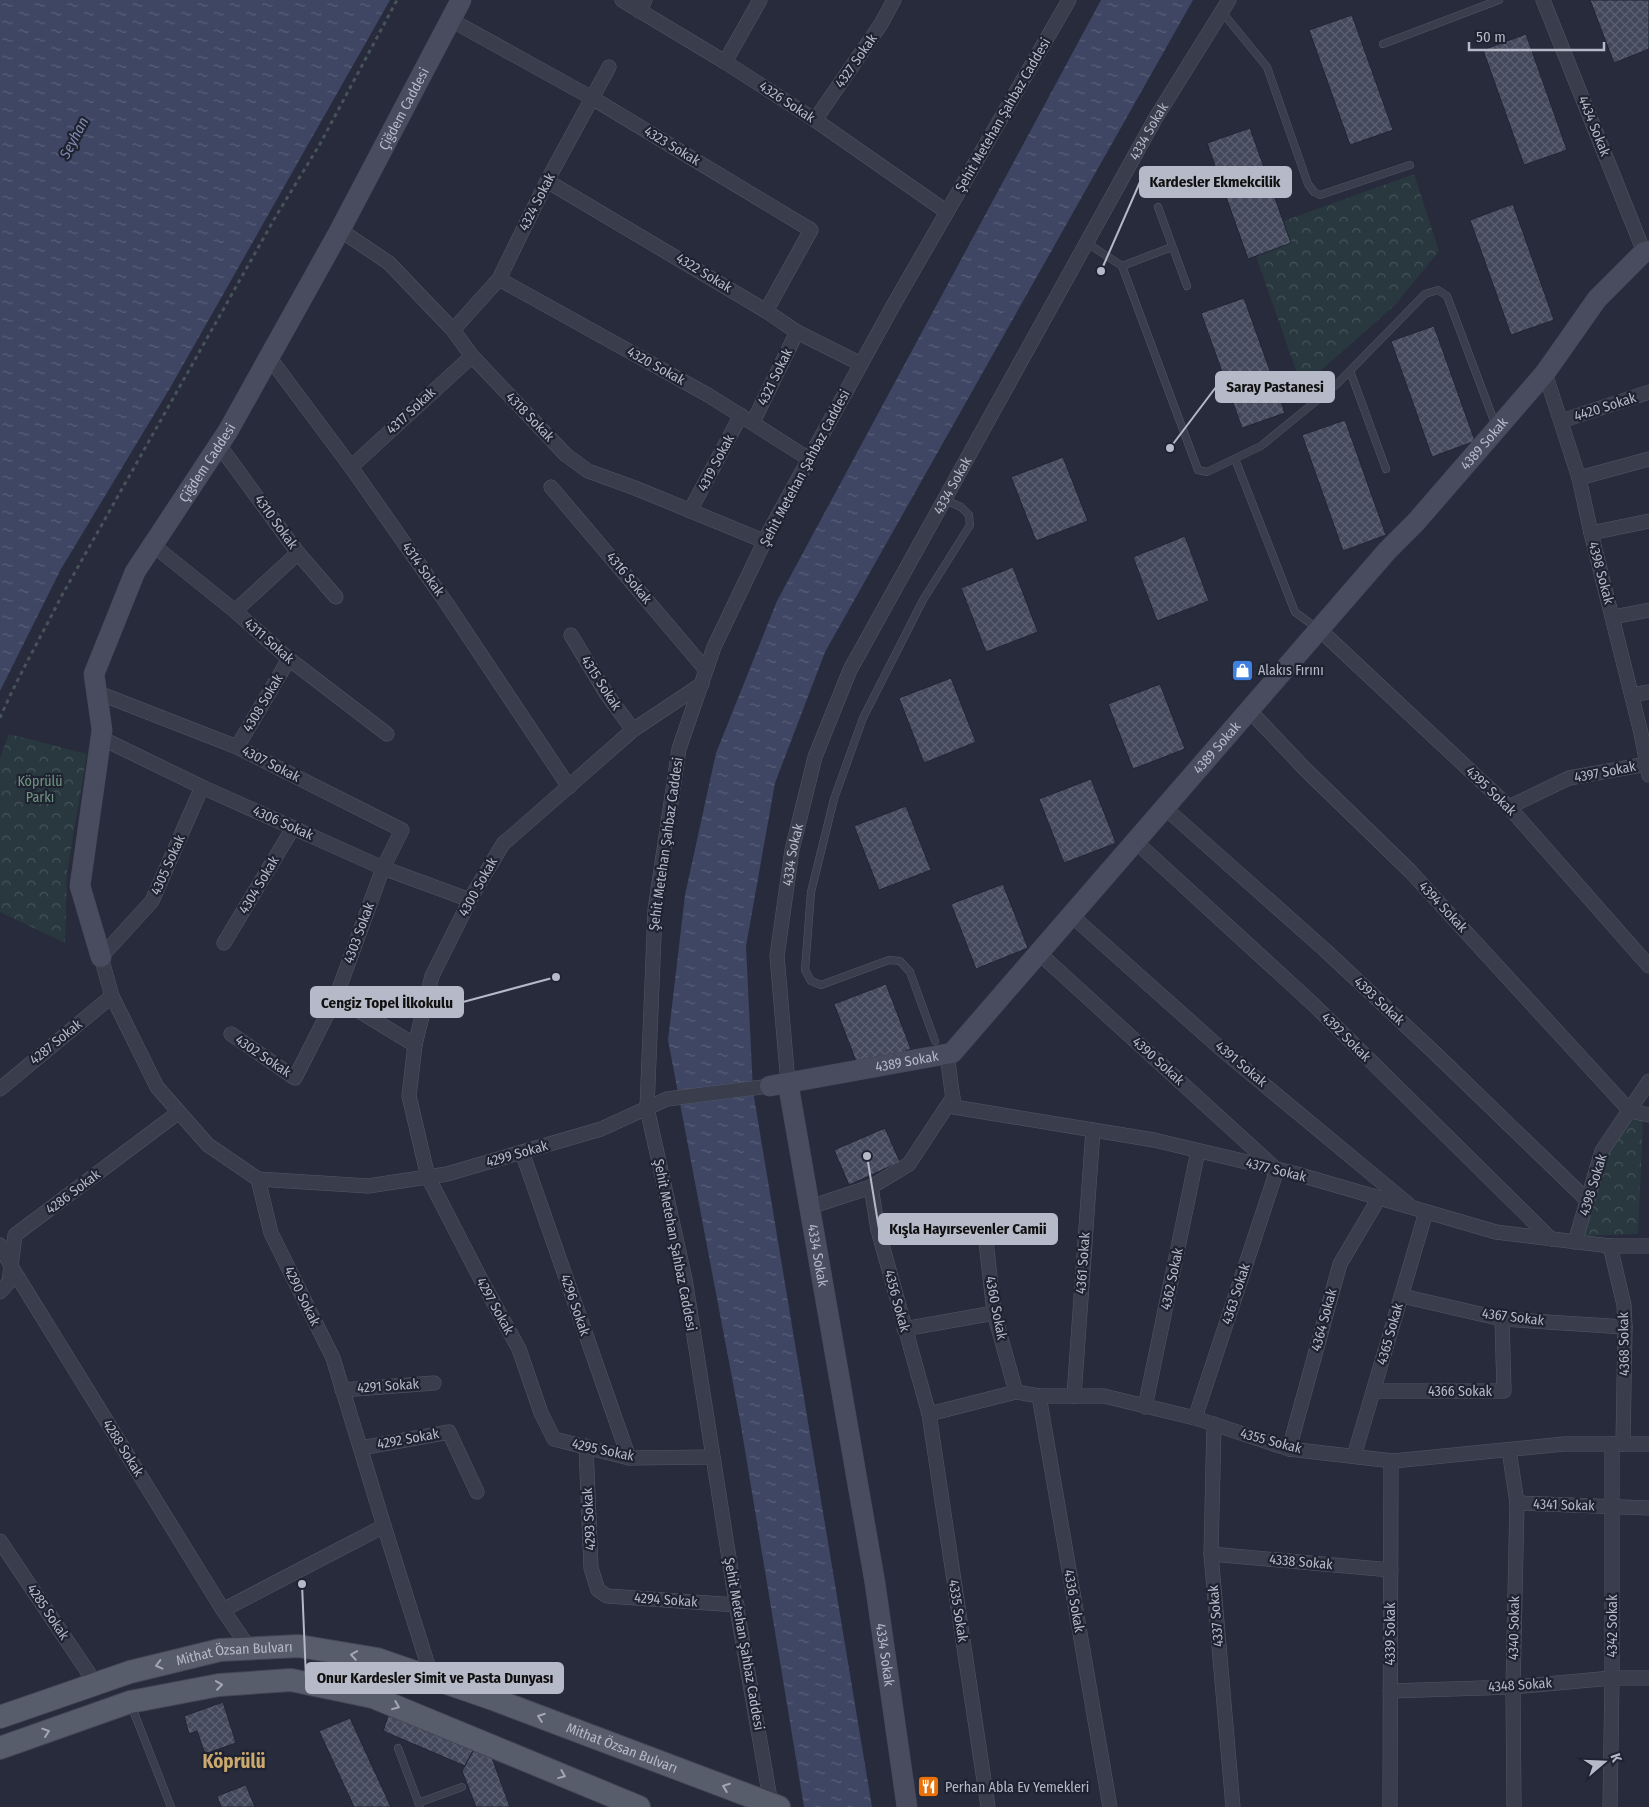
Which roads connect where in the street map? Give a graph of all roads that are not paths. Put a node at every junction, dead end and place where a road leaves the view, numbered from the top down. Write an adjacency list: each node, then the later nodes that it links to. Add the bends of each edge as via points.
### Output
1 (461, 0): 11 (main road, Çiğdem Caddesi)
2 (622, 0): 9 (street, 4326 Sokak)
3 (760, 0): 13 (street)
4 (894, 0): 16 (street, 4327 Sokak)
5 (1069, 0): 20 (street, Şehit Metehan Şahbaz Caddesi)
6 (1499, 0): 8 (lane)
7 (1543, 0): 24 (street, 4434 Sokak)
8 (1479, 3): 12 (lane)
9 (642, 5): 13 (street, 4326 Sokak)
10 (1225, 6): 17 (lane, via 1267,67 1308,184 1314,192 1320,195); 22 (street, 4334 Sokak, via 1156,119)
11 (451, 20): 15 (street, 4323 Sokak); 21 (main road, Çiğdem Caddesi)
12 (1383, 44)
13 (725, 62): 16 (street, 4326 Sokak)
14 (609, 67): 15 (street, 4324 Sokak)
15 (592, 98): 18 (street, 4324 Sokak); 28 (street, 4323 Sokak, via 811,230)
16 (815, 120): 20 (street, 4326 Sokak)
17 (1410, 165)
18 (547, 181): 26 (street, 4324 Sokak); 28 (street, 4322 Sokak)
19 (1158, 207): 23 (lane)
20 (947, 212): 33 (street, Şehit Metehan Şahbaz Caddesi)
21 (340, 230): 29 (street, 4318 Sokak, via 389,263); 32 (main road, Çiğdem Caddesi)
22 (1087, 243): 25 (lane); 48 (street, 4334 Sokak)
23 (1172, 247): 25 (lane); 27 (lane)
24 (1647, 251): 35 (main road, 4389 Sokak, via 1597,299)
25 (1122, 266): 42 (lane, via 1198,470 1207,472)
26 (499, 279): 29 (street, 4324 Sokak); 37 (street, 4320 Sokak)
27 (1187, 286)
28 (766, 311): 30 (street, 4322 Sokak)
29 (453, 330): 31 (street, 4318 Sokak)
30 (797, 332): 33 (street, 4322 Sokak); 37 (street, 4321 Sokak)
31 (472, 356): 44 (street, 4317 Sokak); 49 (street, 4318 Sokak, via 566,455 588,471)
32 (269, 357): 40 (main road, Çiğdem Caddesi); 44 (street, 4314 Sokak)
33 (861, 364): 41 (street, Şehit Metehan Şahbaz Caddesi)
34 (1350, 371): 39 (lane, via 1425,294 1438,290 1447,296); 42 (lane, via 1262,446); 45 (lane)
35 (1545, 373): 38 (street, 4398 Sokak); 39 (main road, 4389 Sokak)
36 (1649, 392): 38 (street, 4420 Sokak)
37 (747, 419): 41 (street, 4320 Sokak); 49 (street, 4319 Sokak)
38 (1561, 421): 46 (street, 4398 Sokak)
39 (1497, 428): 59 (main road, 4389 Sokak)
40 (219, 445): 53 (main road, Çiğdem Caddesi); 54 (street, 4310 Sokak)
41 (809, 459): 52 (street, Şehit Metehan Şahbaz Caddesi)
42 (1235, 459): 59 (lane, via 1295,612)
43 (1649, 459): 46 (street)
44 (351, 467): 75 (street, 4314 Sokak, via 448,604)
45 (1386, 469)
46 (1579, 478): 51 (street, 4398 Sokak)
47 (552, 487): 62 (street, 4316 Sokak)
48 (945, 500): 91 (lane, via 961,507 969,515 970,525 923,600 860,727 834,799 811,892 806,970 812,981 821,985 888,960 900,961 910,972); 93 (street, 4334 Sokak, via 850,670 815,757 792,850 777,956)
49 (690, 511): 52 (street, 4318 Sokak)
50 (1649, 521): 51 (street)
51 (1591, 533): 58 (street, 4398 Sokak)
52 (764, 542): 62 (street, Şehit Metehan Şahbaz Caddesi)
53 (153, 545): 57 (street, 4311 Sokak); 64 (main road, Çiğdem Caddesi, via 135,572 94,674)
54 (298, 553): 55 (street, 4310 Sokak); 57 (street)
55 (336, 597)
56 (1649, 610): 58 (street)
57 (235, 611): 61 (street, 4311 Sokak)
58 (1613, 617): 66 (street, 4398 Sokak)
59 (1319, 629): 67 (main road, 4389 Sokak); 77 (street, 4395 Sokak)
60 (571, 635): 68 (street, 4315 Sokak)
61 (289, 659): 70 (street, 4311 Sokak); 72 (street, 4308 Sokak)
62 (706, 670): 63 (street, Şehit Metehan Şahbaz Caddesi)
63 (702, 684): 68 (street, 4300 Sokak); 96 (street, Şehit Metehan Şahbaz Caddesi, via 679,749 655,910)
64 (96, 692): 71 (main road, Çiğdem Caddesi); 72 (street, 4307 Sokak)
65 (1649, 692): 66 (street)
66 (1632, 695): 69 (street, 4398 Sokak)
67 (1249, 710): 76 (main road, 4389 Sokak); 97 (street, 4394 Sokak, via 1410,871)
68 (633, 730): 75 (street, 4300 Sokak)
69 (1645, 732): 73 (street, 4398 Sokak)
70 (387, 734)
71 (101, 738): 74 (street, 4306 Sokak); 85 (main road, Çiğdem Caddesi, via 80,886)
72 (236, 747): 80 (street, 4307 Sokak, via 402,830)
73 (1648, 769): 77 (street, 4397 Sokak, via 1569,778)
74 (202, 787): 78 (street, 4306 Sokak); 85 (street, 4305 Sokak, via 152,901)
75 (568, 787): 81 (street, 4300 Sokak, via 503,844)
76 (1164, 807): 79 (main road, 4389 Sokak); 108 (street, 4393 Sokak, via 1374,996)
77 (1509, 807): 86 (street, 4395 Sokak)
78 (293, 828): 80 (street, 4306 Sokak); 83 (street, 4304 Sokak)
79 (1135, 841): 82 (main road, 4389 Sokak); 112 (street, 4392 Sokak, via 1314,1005)
80 (383, 868): 81 (street, 4306 Sokak); 88 (street, 4303 Sokak)
81 (470, 900): 90 (street, 4300 Sokak, via 432,976)
82 (1071, 915): 84 (main road, 4389 Sokak); 110 (street, 4391 Sokak, via 1220,1048)
83 (224, 943)
84 (1039, 953): 91 (main road, 4389 Sokak, via 952,1053); 103 (street, 4390 Sokak)
85 (101, 957): 87 (street)
86 (1649, 966)
87 (112, 996): 94 (street, 4287 Sokak); 98 (street, via 157,1087)
88 (336, 997): 89 (street, 4302 Sokak, via 295,1078); 90 (street)
89 (231, 1034)
90 (415, 1045): 104 (street, 4300 Sokak, via 409,1096)
91 (941, 1048): 93 (main road, 4389 Sokak); 95 (street)
92 (1649, 1081): 97 (street, 4398 Sokak)
93 (779, 1084): 96 (street, 4299 Sokak, via 667,1100); 109 (main road, 4334 Sokak)
94 (0, 1089)
95 (953, 1097): 100 (street, 4377 Sokak, via 954,1107); 106 (street, via 909,1164)
96 (647, 1108): 102 (street, 4299 Sokak, via 602,1129); 143 (street, Şehit Metehan Şahbaz Caddesi, via 685,1279)
97 (1630, 1111): 99 (street); 108 (street, 4398 Sokak, via 1602,1151)
98 (179, 1112): 105 (street, via 208,1145); 117 (street, 4286 Sokak, via 15,1235)
99 (1649, 1115)
100 (1093, 1130): 101 (street, 4377 Sokak); 129 (street, 4361 Sokak)
101 (1198, 1151): 103 (street, 4377 Sokak); 130 (street, 4362 Sokak)
102 (522, 1152): 104 (street, 4299 Sokak); 142 (street, 4296 Sokak)
103 (1277, 1170): 107 (street, 4377 Sokak); 132 (street, 4363 Sokak)
104 (428, 1177): 105 (street, 4299 Sokak, via 368,1186); 134 (street, 4297 Sokak, via 519,1349 541,1413)
105 (258, 1179): 125 (street, 4290 Sokak, via 271,1233 333,1358)
106 (871, 1187): 109 (street); 111 (street, 4356 Sokak)
107 (1379, 1198): 110 (street, 4377 Sokak); 139 (street, 4364 Sokak, via 1340,1264)
108 (1588, 1201): 113 (street, 4398 Sokak)
109 (810, 1207): 172 (main road, 4334 Sokak, via 876,1583)
110 (1420, 1210): 112 (street, 4377 Sokak, via 1496,1232); 119 (street, 4365 Sokak)
111 (878, 1230): 120 (street, 4360 Sokak, via 984,1223); 123 (street, 4356 Sokak)
112 (1551, 1239): 113 (street, 4377 Sokak)
113 (1575, 1242): 115 (street, 4377 Sokak)
114 (0, 1244): 117 (street, 4288 Sokak)
115 (1610, 1246): 116 (street, 4377 Sokak); 122 (street, 4368 Sokak, via 1624,1305)
116 (1649, 1246)
117 (11, 1266): 118 (street, 4286 Sokak, via 9,1282); 155 (street, 4288 Sokak)
118 (0, 1292)
119 (1402, 1296): 121 (street, 4367 Sokak); 126 (street, 4365 Sokak)
120 (994, 1313): 123 (street); 127 (street, 4360 Sokak)
121 (1502, 1319): 122 (street, 4367 Sokak); 126 (street, 4366 Sokak, via 1504,1391)
122 (1625, 1327): 135 (street, 4368 Sokak)
123 (904, 1329): 131 (street, 4356 Sokak)
124 (434, 1383): 125 (street, 4291 Sokak)
125 (342, 1390): 138 (street, 4290 Sokak)
126 (1374, 1391): 141 (street, 4365 Sokak)
127 (1016, 1392): 128 (street, 4355 Sokak); 131 (street, 4355 Sokak)
128 (1039, 1396): 129 (street, 4355 Sokak); 174 (street, 4336 Sokak)
129 (1074, 1396): 130 (street, 4355 Sokak, via 1104,1396)
130 (1145, 1407): 132 (street, 4355 Sokak)
131 (928, 1414): 173 (street, 4335 Sokak)
132 (1195, 1418): 133 (street, 4355 Sokak)
133 (1214, 1424): 139 (street, 4355 Sokak); 151 (street, 4337 Sokak)
134 (554, 1439): 137 (street, 4295 Sokak)
135 (1618, 1444): 136 (street, 4355 Sokak); 140 (street, 4355 Sokak, via 1564,1444); 147 (street, 4342 Sokak)
136 (1649, 1444)
137 (586, 1446): 142 (street, 4295 Sokak); 153 (street, 4293 Sokak, via 592,1568)
138 (360, 1448): 145 (street, 4292 Sokak, via 449,1432); 149 (street, 4290 Sokak)
139 (1289, 1449): 141 (street, 4355 Sokak)
140 (1509, 1450): 144 (street, 4355 Sokak); 146 (street, 4340 Sokak)
141 (1354, 1456): 144 (street, 4355 Sokak)
142 (628, 1458): 143 (street, 4295 Sokak)
143 (712, 1458): 154 (street, Şehit Metehan Şahbaz Caddesi)
144 (1391, 1460): 152 (street, 4339 Sokak)
145 (477, 1492)
146 (1517, 1504): 147 (street, 4341 Sokak); 161 (street, 4340 Sokak)
147 (1612, 1506): 148 (street, 4341 Sokak); 158 (street, 4342 Sokak)
148 (1649, 1508)
149 (384, 1526): 155 (street); 157 (street, 4290 Sokak)
150 (0, 1541): 160 (street, 4285 Sokak)
151 (1211, 1554): 152 (street, 4338 Sokak); 175 (street, 4337 Sokak)
152 (1390, 1570): 162 (street, 4339 Sokak)
153 (598, 1590): 154 (street, 4294 Sokak, via 607,1596)
154 (737, 1605): 170 (street, Şehit Metehan Şahbaz Caddesi)
155 (223, 1610): 156 (street, 4288 Sokak)
156 (249, 1648): 157 (main road, Mithat Özsan Bulvarı, one-way to 156, via 377,1659 299,1646); 160 (main road, Mithat Özsan Bulvarı, one-way to 160, via 220,1650 130,1672)
157 (432, 1678): 170 (main road, Mithat Özsan Bulvarı, one-way to 157)
158 (1612, 1678): 159 (street, 4348 Sokak); 161 (street, 4348 Sokak); 178 (street, 4342 Sokak)
159 (1649, 1678)
160 (96, 1684): 164 (main road, Mithat Özsan Bulvarı)
161 (1513, 1687): 162 (street, 4348 Sokak); 177 (street, 4340 Sokak)
162 (1390, 1691): 176 (street, 4339 Sokak)
163 (130, 1702): 165 (main road, Mithat Özsan Bulvarı, one-way to 163); 169 (main road, Mithat Özsan Bulvarı, one-way to 169, via 219,1685 291,1680 373,1697); 171 (lane)
164 (0, 1717)
165 (0, 1748)
166 (398, 1748): 168 (lane)
167 (462, 1787): 168 (lane)
168 (419, 1805)
169 (630, 1805)
170 (774, 1806)
171 (171, 1807)
172 (907, 1807)
173 (988, 1807)
174 (1110, 1807)
175 (1233, 1807)
176 (1390, 1807)
177 (1514, 1807)
178 (1610, 1807)

